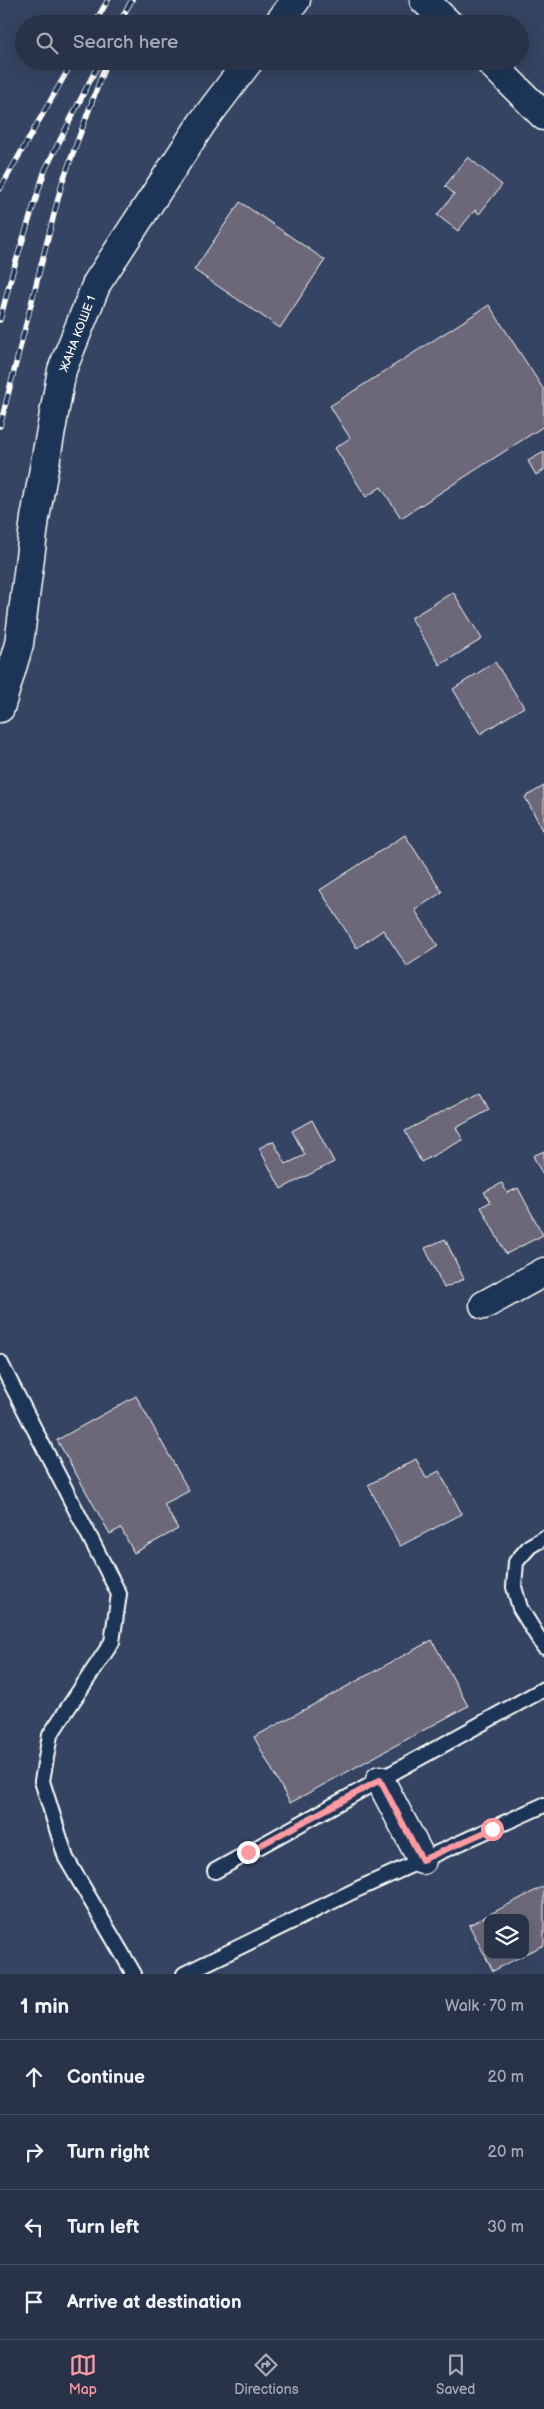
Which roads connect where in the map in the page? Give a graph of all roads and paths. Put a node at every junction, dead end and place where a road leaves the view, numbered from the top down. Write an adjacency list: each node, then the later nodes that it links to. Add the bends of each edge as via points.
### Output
1 (296, 0): 3 (street)
2 (424, 0): 4 (street)
3 (285, 15)
4 (440, 15)
5 (242, 70): 8 (street, ЖАНА КОШЕ 1, via 202,123 97,283 62,370 35,518 19,644)
6 (500, 70): 7 (street)
7 (539, 102)
8 (0, 708)
9 (544, 1272): 10 (street)
10 (484, 1305)
11 (0, 1362): 19 (lane, via 119,1594 112,1642 50,1735 42,1781 66,1858)
12 (544, 1538): 13 (lane, via 530,1546 516,1562 514,1587 520,1608)
13 (544, 1647)
14 (544, 1689): 15 (lane)
15 (380, 1780): 17 (street); 18 (lane)
16 (544, 1805): 17 (lane)
17 (422, 1860): 20 (lane)
18 (215, 1871)
19 (134, 1974)
20 (184, 1974)

